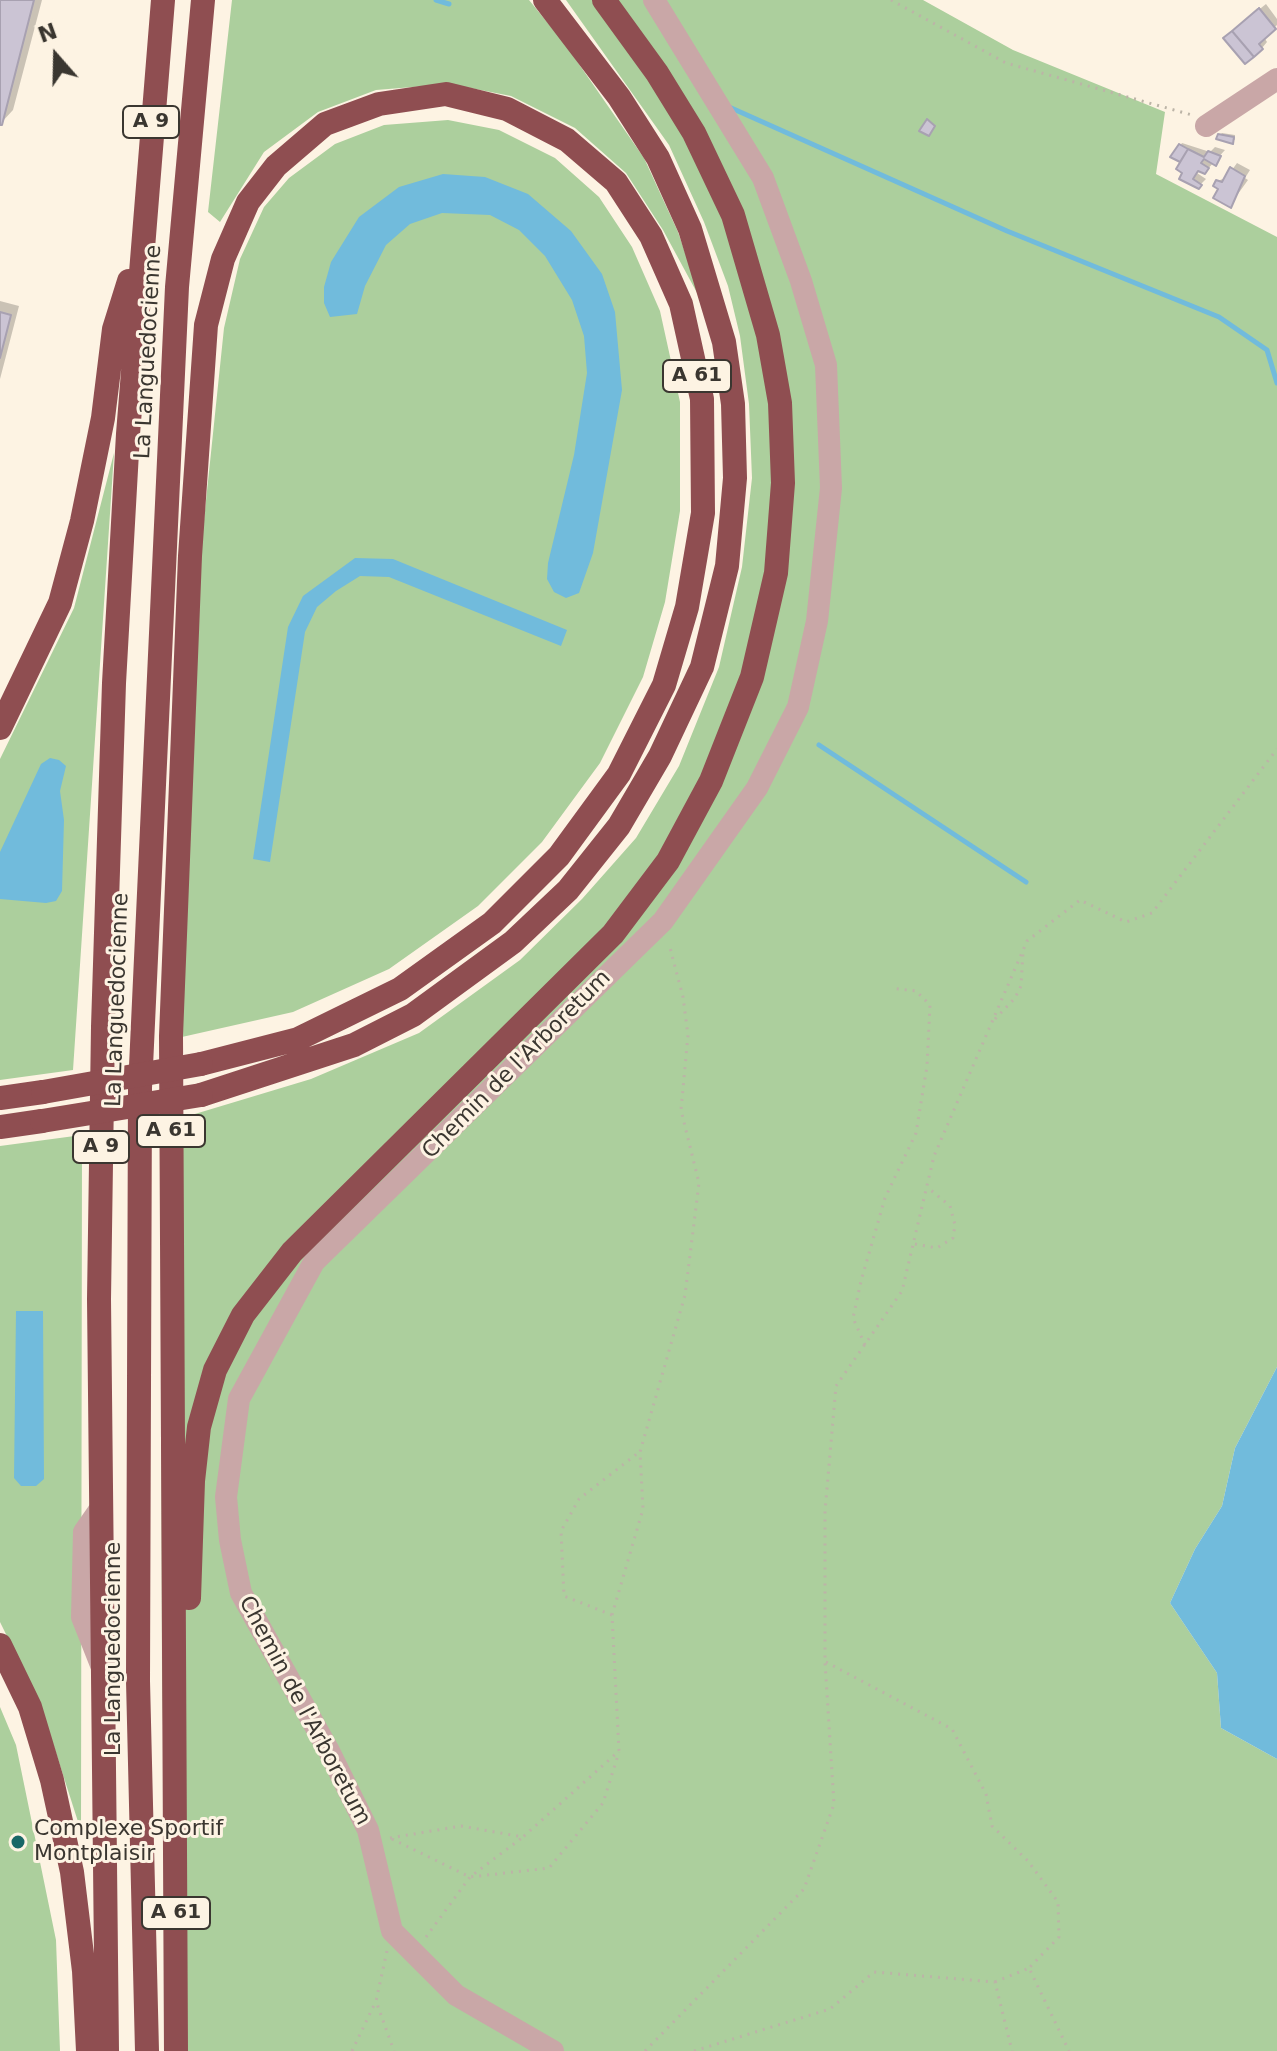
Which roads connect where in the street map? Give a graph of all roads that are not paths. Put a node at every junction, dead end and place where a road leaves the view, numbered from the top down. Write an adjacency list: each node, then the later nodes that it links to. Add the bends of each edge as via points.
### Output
1 (163, 0): 8 (highway, La Languedocienne / A 9)
2 (203, 0): 16 (highway, La Languedocienne / A 9, via 177,287 140,1088 138,1681)
3 (545, 0): 11 (highway, A 61, bridge, via 658,158 690,229 721,330 733,404 735,478 727,566 702,667 660,756 619,826 568,890 513,942 413,1015 354,1045 201,1095)
4 (604, 0): 13 (highway, via 694,133 733,215 768,335 780,403 783,483 776,573 752,677 711,781 668,861 613,934 292,1252 243,1315 215,1370 199,1427 184,1760)
5 (654, 0): 18 (street, Chemin de l'Arboretum, via 763,178 826,365 831,488 817,621 798,707 757,788 663,921 314,1262 239,1399 226,1497 241,1593 368,1830 392,1931 456,1995)
6 (1277, 79): 7 (street)
7 (1206, 126)
8 (141, 244): 9 (highway, via 114,329 100,433 60,603); 15 (highway, La Languedocienne / A 9, via 114,683 99,1299)
9 (0, 728)
10 (0, 1098): 13 (highway, A 61, bridge, via 43,1092 201,1064 298,1039 400,989 492,923 559,856 619,774 664,685 687,607 703,513 702,399 681,304 651,236 616,182 567,140 507,109 446,94 379,104 325,124 276,166 248,202 223,259 206,325 190,556 171,1036 171,1403)
11 (0, 1127)
12 (0, 1645): 14 (highway, via 30,1707 72,1872)
13 (177, 1775): 17 (highway, A 61)
14 (88, 2051)
15 (107, 2051)
16 (147, 2051)
17 (176, 2051)
18 (553, 2051)

